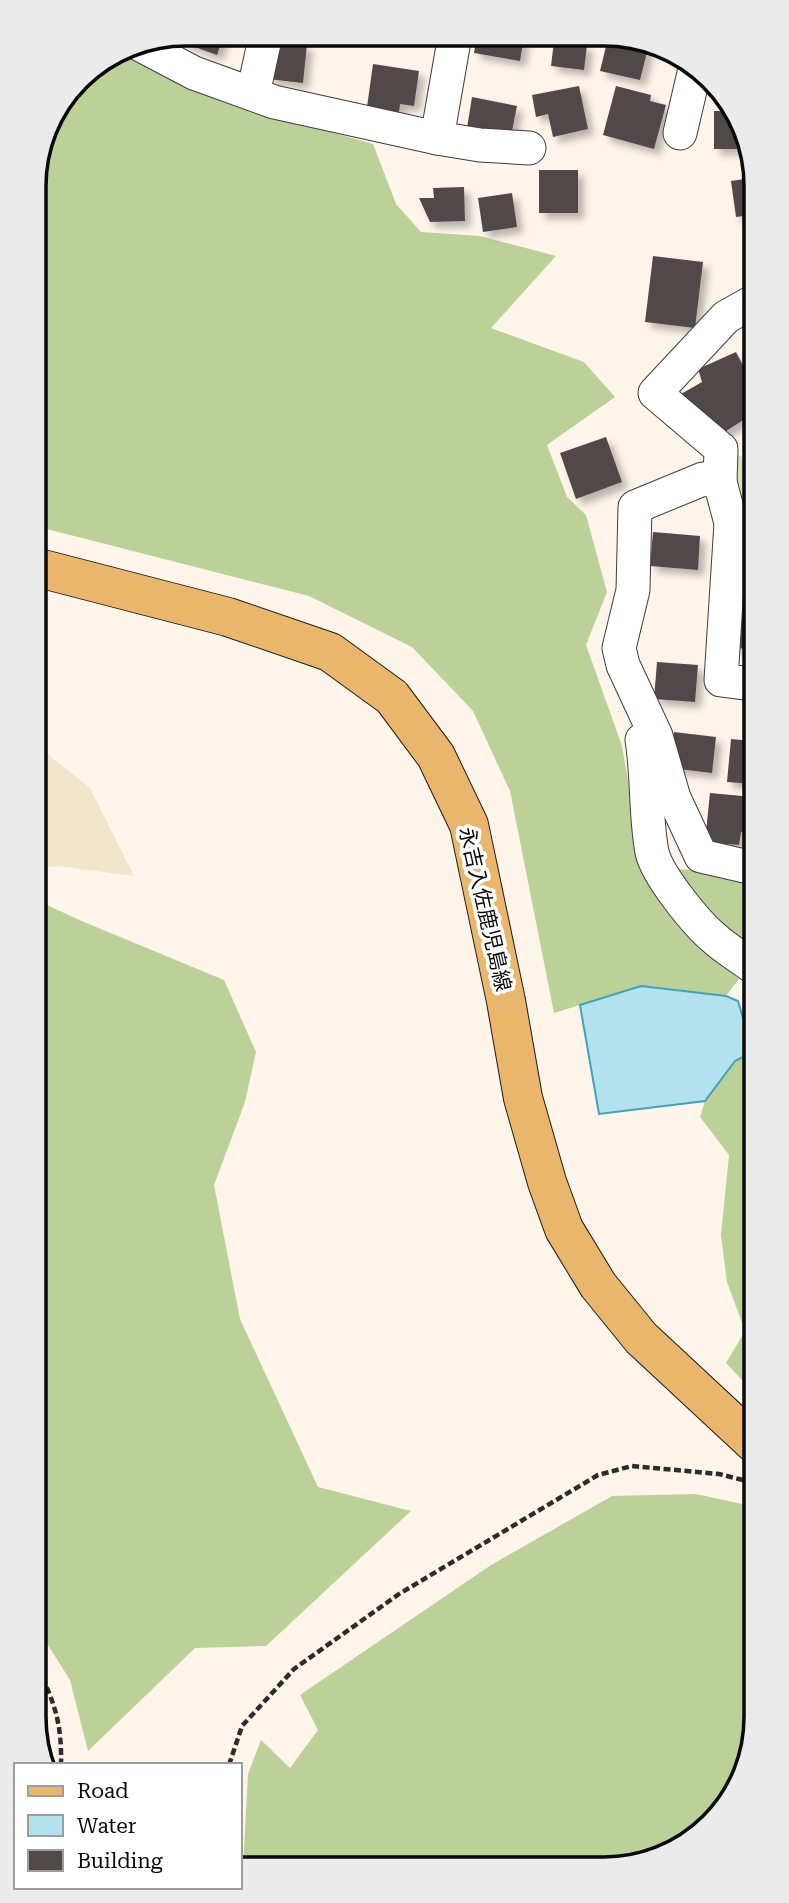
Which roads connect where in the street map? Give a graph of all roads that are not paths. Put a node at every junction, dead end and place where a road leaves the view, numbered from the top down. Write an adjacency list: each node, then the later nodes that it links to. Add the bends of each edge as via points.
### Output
1 (263, 46): 5 (street)
2 (453, 46): 7 (street)
3 (150, 50): 5 (street, via 194,73)
4 (693, 78): 6 (street)
5 (253, 94): 7 (street)
6 (680, 133)
7 (437, 138): 8 (street)
8 (529, 148)
9 (744, 306): 10 (street, via 726,317 655,394 721,449)
10 (720, 482): 11 (street); 14 (street, via 703,479 635,507 633,590 619,648)
11 (741, 524): 13 (street, via 721,680)
12 (46, 570): 17 (main road, 永吉入佐鹿児島線, via 228,617 330,652 392,697 436,756 469,825 523,1098 564,1229 598,1285 641,1338)
13 (744, 683)
14 (634, 690): 15 (street, via 701,856); 16 (street, via 653,855 668,886 713,937)
15 (744, 866)
16 (743, 960)
17 (743, 1433)

